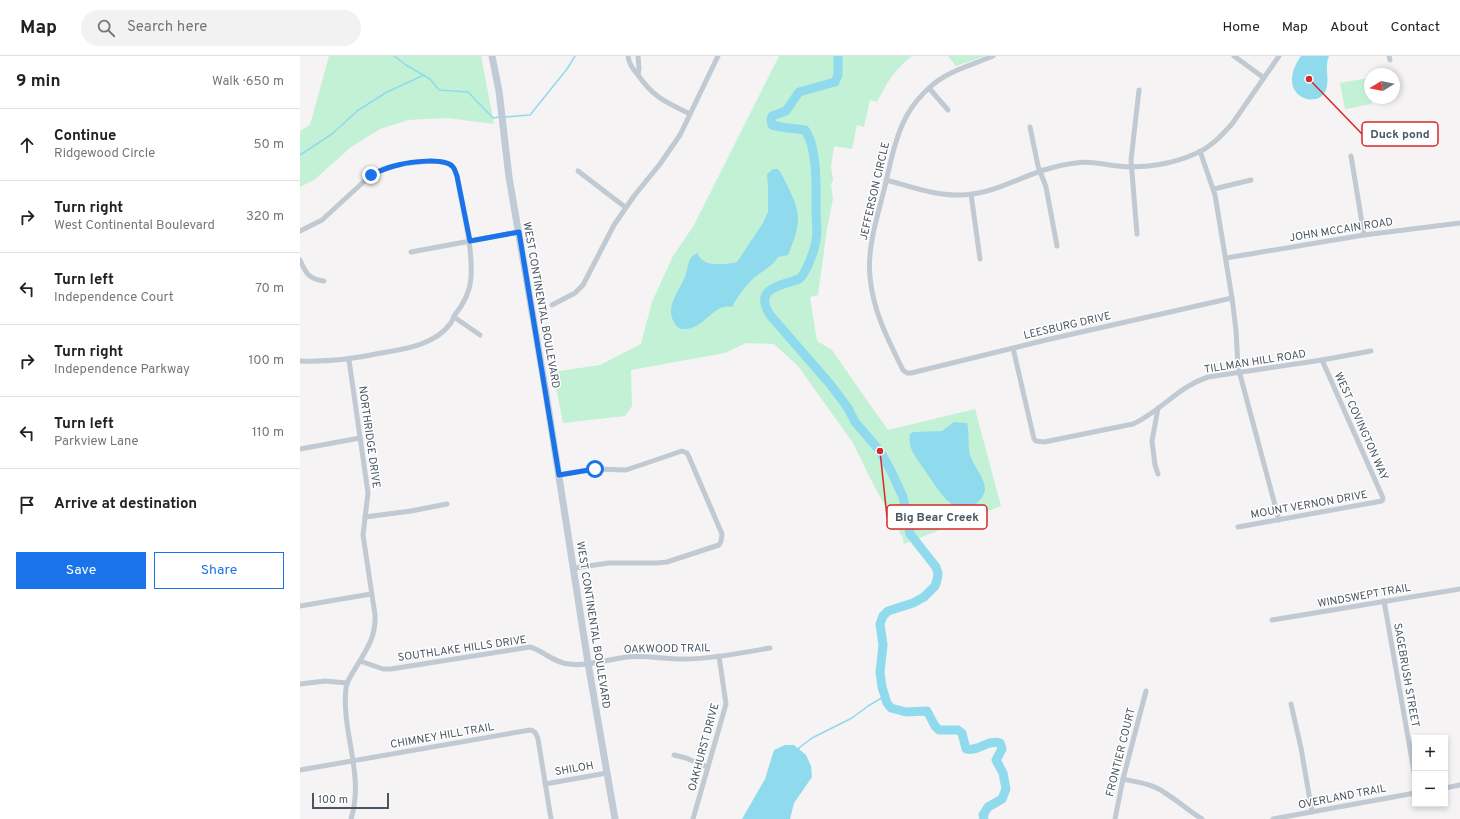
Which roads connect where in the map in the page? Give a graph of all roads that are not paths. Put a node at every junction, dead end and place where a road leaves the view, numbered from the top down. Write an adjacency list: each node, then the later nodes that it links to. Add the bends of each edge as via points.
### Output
1 (492, 56): 27 (main road, WEST CONTINENTAL BOULEVARD)
2 (628, 56): 8 (street)
3 (638, 56): 8 (street)
4 (718, 56): 13 (street)
5 (993, 56): 10 (street, JEFFERSON CIRCLE, via 943,78)
6 (1234, 56): 9 (street)
7 (1279, 56): 9 (street)
8 (638, 75): 13 (street, via 655,96)
9 (1264, 78): 15 (street, via 1224,134)
10 (929, 88): 12 (street); 20 (street, JEFFERSON CIRCLE, via 905,119)
11 (1139, 90): 17 (street)
12 (948, 110)
13 (690, 114): 24 (street, via 670,150)
14 (1030, 127): 19 (street)
15 (1200, 151): 17 (street, via 1174,161); 22 (street)
16 (1351, 156): 29 (street)
17 (1131, 167): 19 (street, via 1085,161); 28 (street)
18 (578, 171): 24 (street)
19 (1040, 172): 23 (street); 31 (street, via 1046,187)
20 (886, 180): 23 (street, via 934,193 959,196); 47 (street, JEFFERSON CIRCLE, via 875,227 870,277 880,320 903,370)
21 (1251, 180): 22 (street)
22 (1214, 189): 33 (street)
23 (971, 194): 34 (street)
24 (625, 208): 38 (street, via 583,285 576,293)
25 (1460, 223): 29 (street, JOHN MCCAIN ROAD)
26 (300, 231): 30 (street, via 322,220 371,175 399,164 439,162 454,168)
27 (519, 232): 30 (street); 52 (main road, WEST CONTINENTAL BOULEVARD)
28 (1138, 234)
29 (1364, 235): 33 (street, JOHN MCCAIN ROAD)
30 (470, 241): 32 (street); 39 (street, via 469,290 465,302)
31 (1057, 246)
32 (411, 252)
33 (1226, 258): 37 (street)
34 (980, 259)
35 (300, 260): 36 (street, via 311,278)
36 (324, 280)
37 (1232, 298): 41 (street, LEESBURG DRIVE); 46 (street)
38 (552, 305)
39 (454, 317): 40 (street); 43 (street, via 444,330 423,343)
40 (480, 335)
41 (1014, 348): 47 (street, LEESBURG DRIVE); 48 (street, TILLMAN HILL ROAD, via 1036,441 1044,442 1133,424)
42 (1371, 351): 44 (street, TILLMAN HILL ROAD)
43 (348, 360): 45 (street); 49 (street, NORTHRIDGE DRIVE)
44 (1322, 360): 46 (street, TILLMAN HILL ROAD); 53 (street, WEST COVINGTON WAY, via 1383,498)
45 (300, 361)
46 (1240, 372): 48 (street, TILLMAN HILL ROAD, via 1208,377 1192,384); 56 (street)
47 (907, 373)
48 (1158, 408): 51 (street, via 1152,441)
49 (360, 438): 50 (street); 55 (street, NORTHRIDGE DRIVE, via 368,493)
50 (300, 449)
51 (1158, 474)
52 (559, 475): 58 (main road, WEST CONTINENTAL BOULEVARD); 58 (street, via 595,469 626,470 682,451 689,457 722,534 719,545 674,560 657,563 609,563)
53 (1382, 501): 56 (street, MOUNT VERNON DRIVE)
54 (447, 504): 55 (street)
55 (365, 517): 60 (street, NORTHRIDGE DRIVE, via 363,535)
56 (1279, 520): 57 (street, MOUNT VERNON DRIVE)
57 (1238, 527)
58 (574, 568): 67 (main road, WEST CONTINENTAL BOULEVARD)
59 (1460, 589): 61 (street, WINDSWEPT TRAIL)
60 (372, 594): 62 (street); 66 (street, NORTHRIDGE DRIVE, via 374,633)
61 (1384, 601): 63 (street, WINDSWEPT TRAIL); 76 (street, SAGEBRUSH STREET)
62 (300, 606)
63 (1272, 620)
64 (770, 648): 65 (street, OAKWOOD TRAIL)
65 (719, 656): 67 (street, OAKWOOD TRAIL, via 703,659 628,657); 74 (street, OAKHURST DRIVE, via 726,704)
66 (360, 661): 67 (street, SOUTHLAKE HILLS DRIVE, via 391,669 530,647 560,663); 68 (street, NORTHRIDGE DRIVE)
67 (588, 663): 77 (main road, WEST CONTINENTAL BOULEVARD)
68 (348, 683): 69 (street, via 325,680); 73 (street, NORTHRIDGE DRIVE, via 346,718)
69 (300, 684)
70 (1146, 691): 78 (street, FRONTIER COURT)
71 (1291, 704): 83 (street)
72 (674, 756): 74 (street)
73 (353, 761): 75 (street, CHIMNEY HILL TRAIL); 79 (street, CHIMNEY HILL TRAIL, via 530,730 536,733 538,739); 84 (street, NORTHRIDGE DRIVE, via 356,793)
74 (707, 767): 87 (street, OAKHURST DRIVE)
75 (300, 770)
76 (1414, 771)
77 (607, 773): 79 (street, SHILOH); 86 (main road, WEST CONTINENTAL BOULEVARD)
78 (1123, 779): 88 (street, FRONTIER COURT); 89 (street, via 1159,789)
79 (545, 784): 85 (street)
80 (1460, 785): 81 (street)
81 (1448, 787)
82 (1412, 794): 83 (street, OVERLAND TRAIL)
83 (1312, 812): 90 (street, OVERLAND TRAIL)
84 (351, 819)
85 (551, 819)
86 (615, 819)
87 (694, 819)
88 (1115, 819)
89 (1202, 819)
90 (1273, 819)

